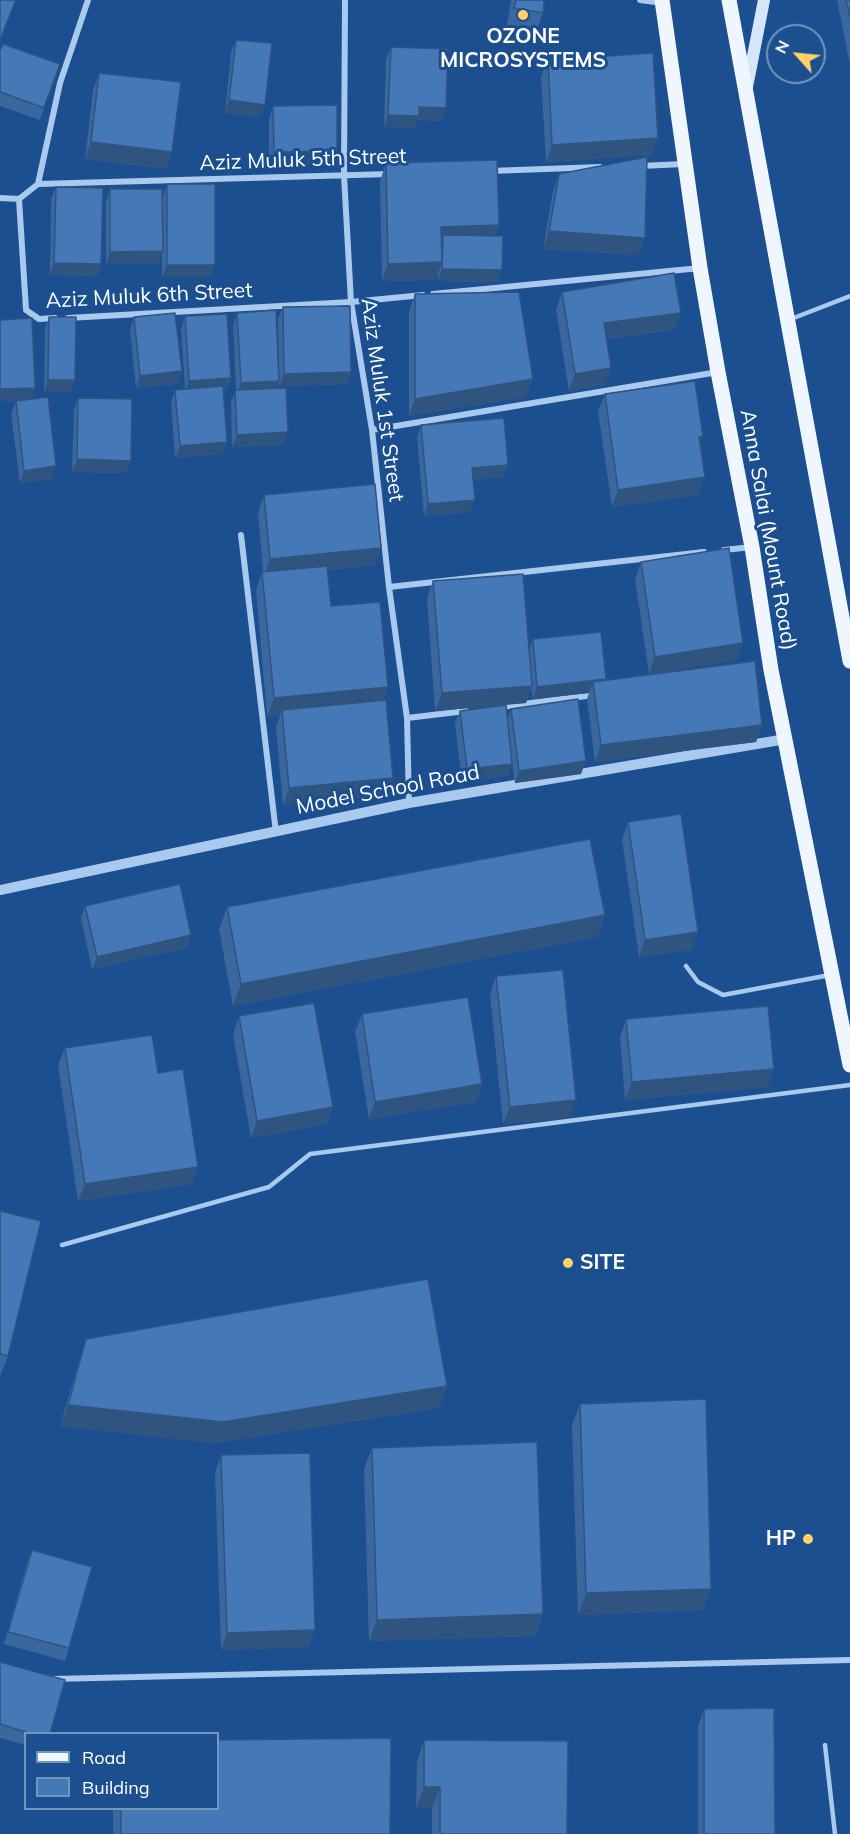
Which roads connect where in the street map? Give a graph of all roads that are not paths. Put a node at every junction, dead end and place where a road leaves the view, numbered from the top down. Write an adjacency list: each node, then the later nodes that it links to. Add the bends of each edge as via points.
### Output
1 (88, 0): 14 (street, via 60,83)
2 (345, 0): 13 (street, Aziz Muluk 1st Street)
3 (640, 0): 6 (street)
4 (729, 0): 7 (main road)
5 (764, 0): 7 (main road)
6 (662, 2): 8 (main road, Anna Salai (Mount Road))
7 (747, 87): 20 (main road)
8 (685, 164): 9 (street); 17 (main road, Anna Salai (Mount Road))
9 (626, 166)
10 (614, 167): 11 (street)
11 (485, 171)
12 (402, 174): 13 (street, Aziz Muluk 5th Street)
13 (344, 175): 14 (street, Aziz Muluk 5th Street); 19 (street, Aziz Muluk 1st Street)
14 (38, 184): 16 (street)
15 (0, 198): 16 (street)
16 (19, 199): 19 (street, Aziz Muluk 6th Street, via 26,310 39,319)
17 (700, 268): 19 (street); 21 (main road, Anna Salai (Mount Road))
18 (850, 296): 20 (lane)
19 (351, 302): 22 (street, Aziz Muluk 1st Street)
20 (789, 320): 26 (main road)
21 (718, 372): 22 (street); 24 (main road, Anna Salai (Mount Road))
22 (372, 430): 25 (street, Aziz Muluk 1st Street)
23 (241, 535): 33 (street)
24 (752, 547): 25 (street); 31 (main road, Anna Salai (Mount Road), via 765,671)
25 (389, 587): 30 (street, Aziz Muluk 1st Street)
26 (850, 661)
27 (606, 694): 28 (street)
28 (489, 708)
29 (478, 710): 30 (street)
30 (407, 718): 32 (street, Aziz Muluk 1st Street)
31 (786, 739): 32 (street, Model School Road); 36 (main road, Anna Salai (Mount Road))
32 (409, 803): 33 (street, Model School Road)
33 (276, 833): 34 (street, Model School Road)
34 (0, 890)
35 (686, 966): 36 (lane, via 698,982 723,995)
36 (832, 974): 37 (main road, Anna Salai (Mount Road))
37 (850, 1065)
38 (850, 1085): 39 (lane, via 310,1154 269,1187)
39 (62, 1245)
40 (850, 1660): 41 (street)
41 (52, 1679)
42 (825, 1745): 43 (lane)
43 (835, 1834)

